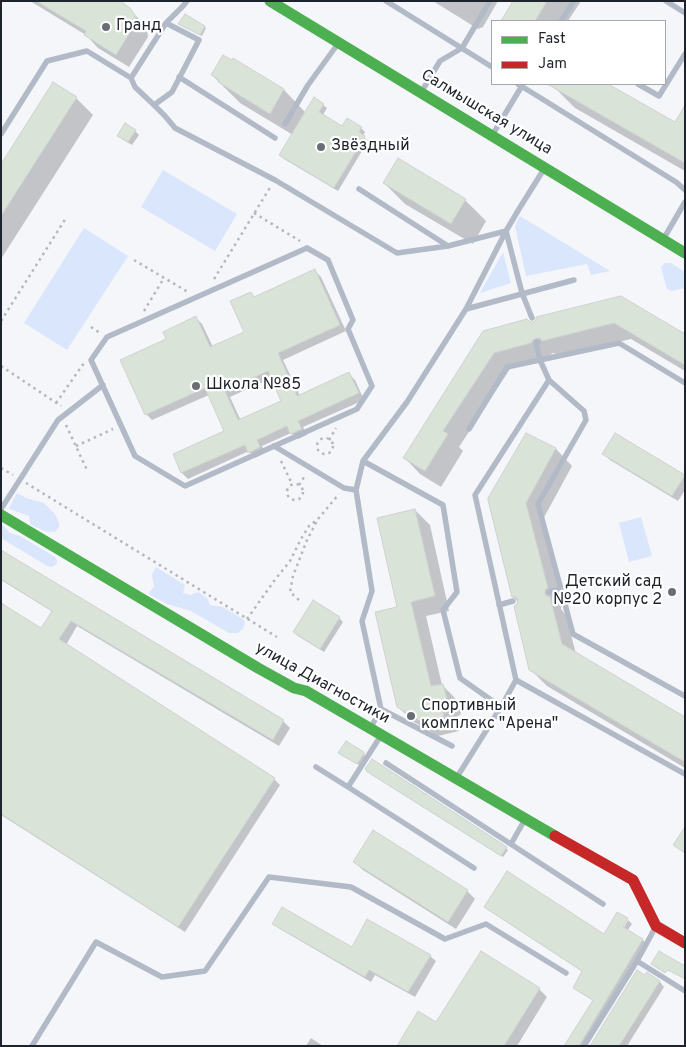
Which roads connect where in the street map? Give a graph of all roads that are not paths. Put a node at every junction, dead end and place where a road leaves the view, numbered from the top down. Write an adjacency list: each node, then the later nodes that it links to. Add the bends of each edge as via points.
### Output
1 (187, 1): 9 (lane)
2 (270, 1): 10 (street, Салмышская улица)
3 (386, 1): 11 (lane)
4 (490, 1): 11 (lane)
5 (574, 1): 8 (lane)
6 (666, 1): 7 (lane)
7 (685, 13)
8 (562, 20)
9 (166, 24): 14 (lane, via 199,40); 15 (lane)
10 (339, 43): 20 (street, Салмышская улица); 22 (lane)
11 (462, 48): 13 (lane); 20 (lane, via 440,62)
12 (685, 54): 19 (lane)
13 (491, 66)
14 (179, 77): 21 (lane, via 172,92); 25 (lane)
15 (131, 78): 21 (lane, via 135,87); 23 (lane, via 87,51 47,61)
16 (521, 85): 24 (lane); 28 (lane)
17 (640, 85): 18 (lane, via 659,96)
18 (666, 85)
19 (666, 85)
20 (421, 93): 24 (street, Салмышская улица)
21 (154, 106): 32 (lane, via 175,128 275,180 397,253)
22 (284, 124)
23 (1, 134)
24 (492, 136): 26 (street, Салмышская улица)
25 (275, 138)
26 (545, 168): 30 (lane); 31 (street, Салмышская улица)
27 (359, 189): 32 (lane)
28 (685, 190)
29 (685, 202): 31 (lane)
30 (506, 231): 32 (lane); 35 (lane); 36 (lane)
31 (663, 240): 33 (street, Салмышская улица)
32 (448, 246)
33 (685, 253)
34 (574, 280): 35 (lane)
35 (522, 293): 36 (lane); 37 (lane)
36 (466, 308): 45 (lane, via 407,402)
37 (532, 318)
38 (538, 342): 39 (lane)
39 (540, 360): 40 (lane); 41 (lane, via 618,343); 43 (lane, via 507,366)
40 (549, 380): 49 (lane, via 584,411 586,420 538,504); 52 (lane, via 475,495)
41 (685, 383)
42 (103, 385): 44 (lane, via 135,456 185,486); 44 (lane, via 91,360 107,337 307,248 328,260 353,320 348,329 372,386 357,409); 47 (lane, via 58,420)
43 (469, 429)
44 (274, 446): 46 (lane, via 344,488)
45 (363, 461): 46 (lane); 55 (lane, via 443,505 457,592 443,610 460,678)
46 (356, 490): 56 (lane, via 372,591 362,621)
47 (1, 509)
48 (1, 515): 57 (street, улица Диагностики, via 258,668 306,691)
49 (561, 589): 50 (lane); 54 (lane, via 573,634)
50 (549, 592)
51 (513, 601): 52 (lane)
52 (499, 605): 53 (lane)
53 (516, 680): 55 (lane); 62 (lane)
54 (685, 696)
55 (501, 707): 63 (lane)
56 (381, 709): 57 (lane); 59 (lane)
57 (370, 729): 58 (street, улица Диагностики)
58 (382, 736): 63 (street, улица Диагностики); 64 (lane)
59 (452, 746)
60 (386, 763): 66 (lane)
61 (316, 767): 64 (lane)
62 (685, 774)
63 (456, 779): 65 (street, улица Диагностики)
64 (348, 788): 67 (lane)
65 (526, 819): 66 (lane); 69 (street, улица Диагностики, via 632,880)
66 (510, 844): 68 (lane)
67 (474, 868)
68 (603, 904)
69 (656, 926): 70 (street); 71 (lane)
70 (685, 943)
71 (637, 961): 73 (lane); 75 (lane)
72 (566, 973): 74 (lane, via 486,924 445,939 350,887 269,877 205,971 162,978 96,942)
73 (685, 991)
74 (32, 1046)
75 (584, 1046)

